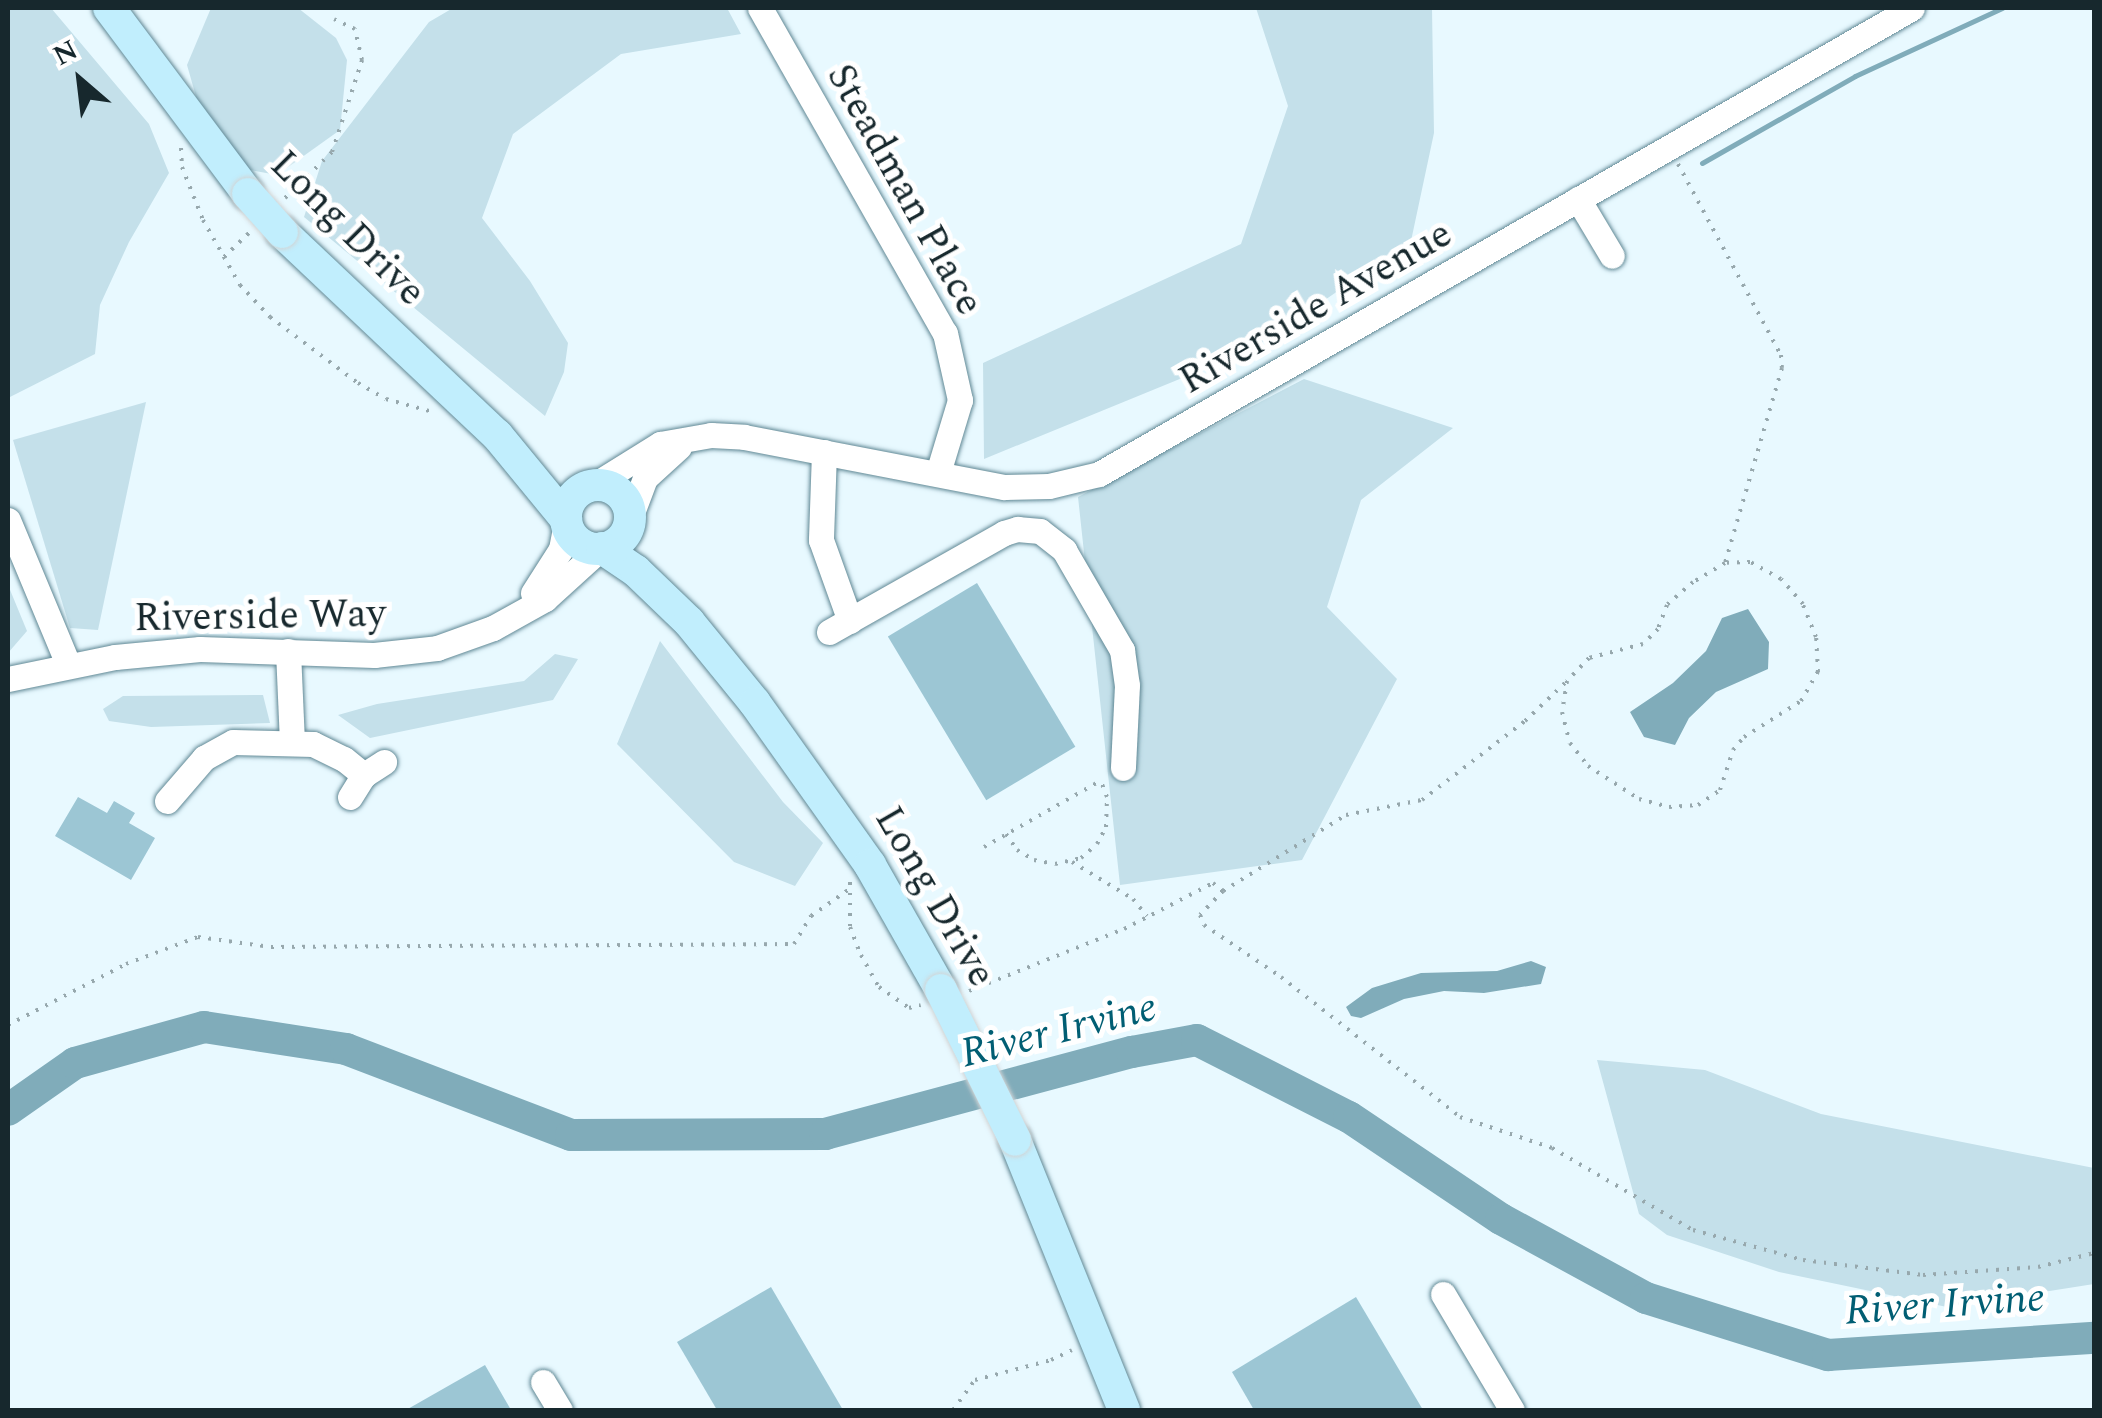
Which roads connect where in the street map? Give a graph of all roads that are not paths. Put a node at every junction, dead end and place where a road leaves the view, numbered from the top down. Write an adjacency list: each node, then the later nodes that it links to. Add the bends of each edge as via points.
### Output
1 (109, 8): 5 (main road, Long Drive)
2 (136, 8): 5 (main road, Long Drive)
3 (760, 8): 11 (street, Steadman Place, via 945,332 960,400)
4 (1912, 8): 6 (street, Riverside Avenue)
5 (155, 67): 8 (main road, Long Drive, bridge, via 272,221)
6 (1578, 199): 7 (street); 11 (street, Riverside Avenue, via 1120,466 1078,481 1026,487)
7 (1612, 256)
8 (497, 435): 12 (main road, Long Drive, via 545,467); 15 (main road, Long Drive)
9 (712, 435): 10 (street, Riverside Avenue); 12 (street, Riverside Avenue, via 660,444); 14 (street, via 655,466)
10 (824, 452): 11 (street, Riverside Avenue); 23 (street, via 821,540 840,626 1004,533 1029,528 1064,550 1122,650 1128,685)
11 (938, 473)
12 (592, 485): 14 (main road, via 624,497); 15 (main road, via 570,501)
13 (8, 518): 20 (street)
14 (630, 519): 16 (main road, via 621,539); 18 (main road, Long Drive)
15 (566, 521): 16 (main road, via 582,545); 17 (street, Riverside Way, via 554,564)
16 (601, 549): 17 (street, Riverside Way, via 545,599); 18 (main road, Long Drive, via 636,571)
17 (509, 619): 19 (street, Riverside Way, via 461,642 419,652)
18 (690, 622): 29 (main road, Long Drive, bridge, via 841,821 942,990 1015,1140)
19 (288, 651): 20 (street, Riverside Way, via 200,649); 22 (street)
20 (68, 664): 21 (street, Riverside Way)
21 (8, 679)
22 (292, 741): 24 (street, via 329,750); 25 (street, via 216,748)
23 (1112, 774)
24 (366, 778)
25 (167, 801)
26 (1443, 1294): 30 (street)
27 (544, 1382): 28 (street)
28 (560, 1410)
29 (1124, 1410)
30 (1512, 1410)

